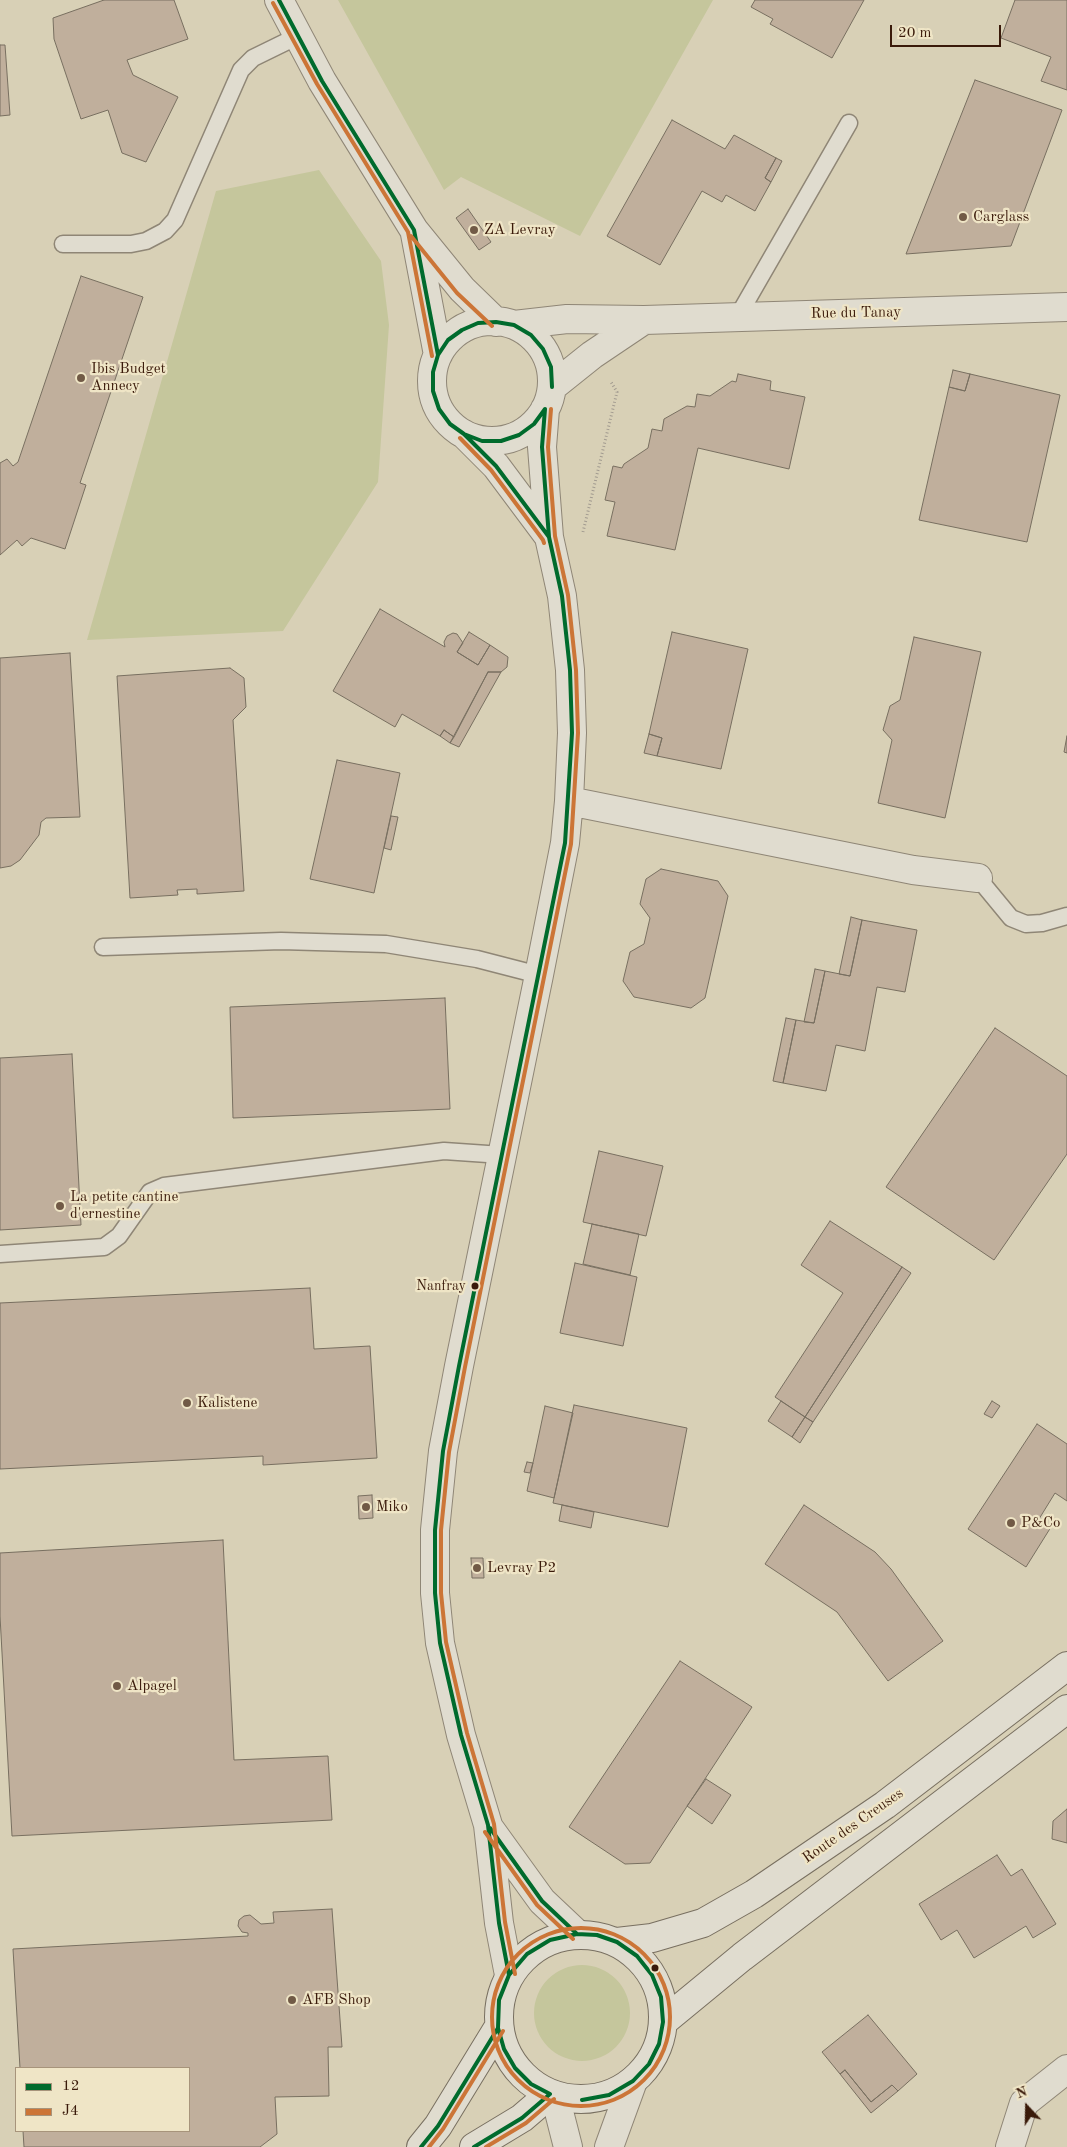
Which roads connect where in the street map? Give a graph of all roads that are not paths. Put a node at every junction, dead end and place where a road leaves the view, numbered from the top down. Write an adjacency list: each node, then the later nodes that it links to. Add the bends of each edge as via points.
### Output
1 (279, 0): 2 (street)
2 (298, 36): 4 (street); 5 (lane, via 253,58 241,70 175,220 165,231 146,241 130,244)
3 (850, 123): 7 (lane)
4 (414, 230): 9 (street, via 462,289); 10 (street)
5 (62, 244)
6 (1067, 307): 7 (street, Rue du Tanay)
7 (738, 316): 8 (street, Rue du Tanay)
8 (644, 320): 9 (street, Rue du Tanay); 11 (street, via 592,355)
9 (505, 323): 10 (street, via 478,323 462,330 448,340); 11 (street, via 530,335 543,349 551,368)
10 (438, 355): 12 (street, via 433,372 433,391 450,424)
11 (549, 398): 12 (street, via 534,424 519,435 501,441 482,441); 13 (street, via 542,447)
12 (464, 434): 13 (street, via 496,466)
13 (548, 537): 14 (street, via 557,568 567,630 572,733)
14 (569, 801): 15 (street, via 913,870); 18 (street, via 565,843)
15 (978, 878): 16 (lane, via 1010,918 1026,924)
16 (1067, 916)
17 (103, 947): 18 (lane, via 281,941 386,944 477,959)
18 (539, 975): 19 (street)
19 (502, 1155): 20 (lane, via 444,1152 164,1186 150,1192 119,1236 104,1247); 23 (street, via 443,1451 435,1530 435,1593 440,1643 461,1735)
20 (0, 1254)
21 (1067, 1666): 27 (street, Route des Creuses, via 885,1805 754,1894 703,1923 652,1938)
22 (1067, 1709): 29 (street, via 742,1957)
23 (488, 1825): 24 (street); 25 (street)
24 (513, 1862): 25 (street); 26 (street, via 542,1901)
25 (494, 1882): 28 (street)
26 (577, 1934): 27 (street, via 598,1935); 28 (street, via 550,1940 527,1954)
27 (617, 1942): 29 (street, via 637,1956 652,1975 661,1997)
28 (509, 1975): 30 (street, via 499,2000)
29 (663, 2022): 32 (street, via 659,2044 649,2064)
30 (498, 2028): 33 (street, via 515,2068 531,2084); 34 (street, via 438,2126)
31 (1067, 2069): 38 (street, via 1024,2103)
32 (633, 2081): 33 (street, via 609,2095 582,2100); 37 (street)
33 (553, 2095): 35 (street); 36 (street)
34 (421, 2147)
35 (474, 2147)
36 (568, 2147)
37 (609, 2147)
38 (1010, 2147)

